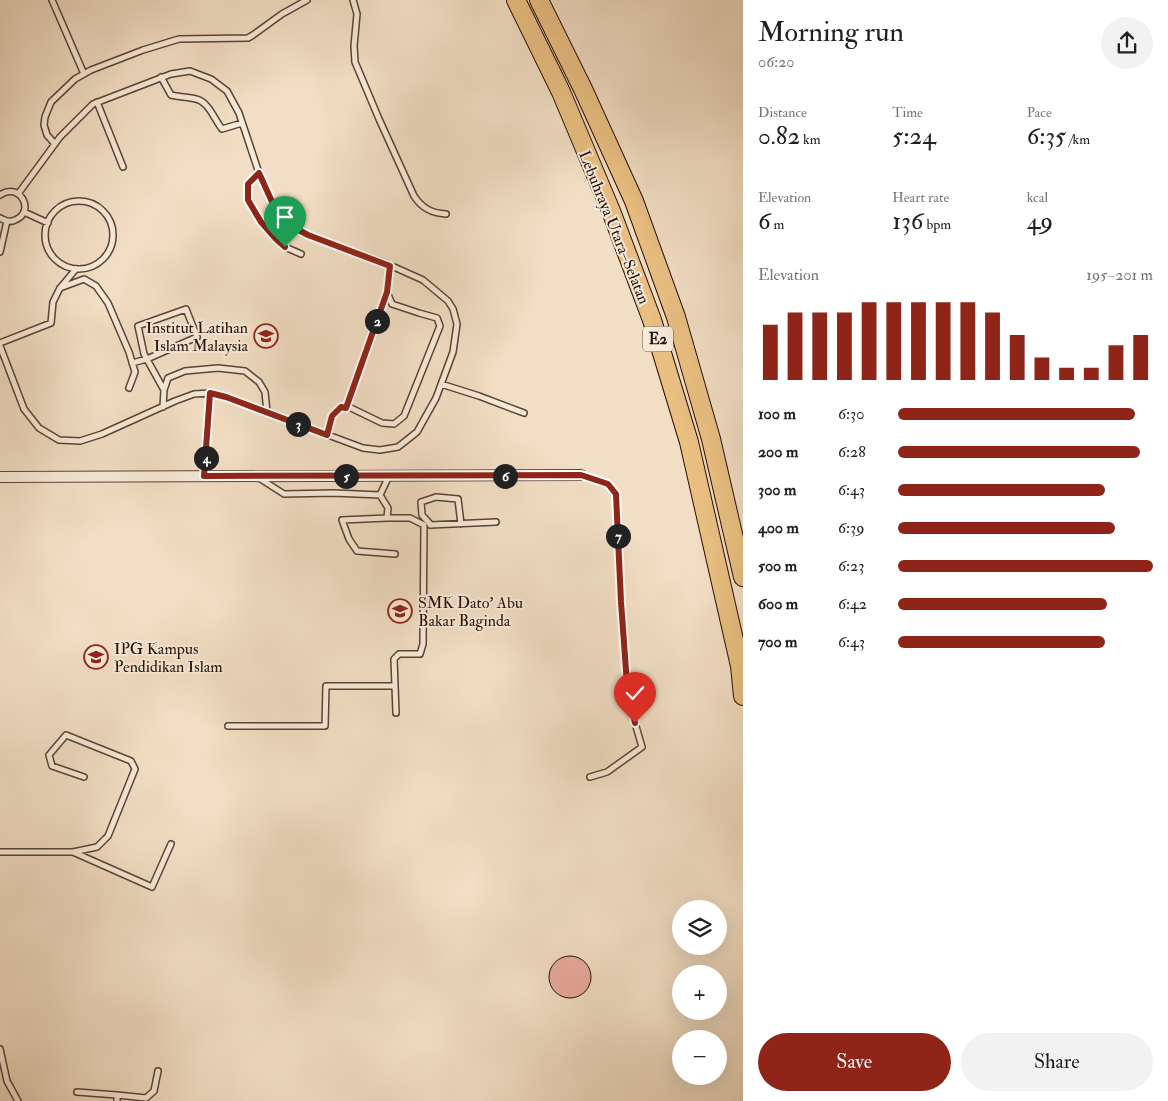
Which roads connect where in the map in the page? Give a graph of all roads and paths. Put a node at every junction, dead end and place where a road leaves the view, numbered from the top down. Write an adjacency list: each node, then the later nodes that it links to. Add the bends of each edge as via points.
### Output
1 (52, 0): 6 (lane)
2 (307, 0): 6 (lane, via 248,38 179,39)
3 (353, 0): 16 (lane, via 357,14 355,62 379,119 414,196 428,210)
4 (516, 0): 52 (highway, Lebuhraya Utara–Selatan / E2, via 561,92 652,320 689,442 740,666)
5 (539, 0): 50 (highway, Lebuhraya Utara–Selatan / E2, via 634,201 676,317 711,439)
6 (84, 74): 10 (lane, via 52,102 45,117 47,135)
7 (162, 77): 8 (lane); 9 (lane, via 190,71 211,79 227,91); 9 (lane, via 171,95 198,99 208,106 222,129)
8 (97, 102): 10 (lane); 11 (lane)
9 (242, 123): 12 (lane)
10 (55, 144): 14 (lane)
11 (123, 167)
12 (259, 173): 21 (lane, via 248,184 248,200 276,239); 22 (lane, via 278,215 291,226)
13 (1, 193): 14 (lane, via 11,191)
14 (18, 194): 15 (lane, via 25,203)
15 (24, 212): 18 (lane, via 17,220); 19 (lane)
16 (446, 214)
17 (0, 218): 18 (lane)
18 (7, 221): 20 (lane)
19 (48, 223): 23 (lane, via 45,237 54,259); 23 (lane, via 60,206 71,201 95,204 105,211 114,232 108,255 99,264)
20 (0, 252)
21 (301, 254)
22 (390, 266): 25 (lane); 29 (lane, via 423,280 453,309 457,324 453,352)
23 (76, 269): 24 (lane)
24 (60, 288): 26 (lane, via 53,302 51,323); 28 (lane, via 84,279 96,286 108,303)
25 (387, 292): 34 (lane); 34 (lane, via 392,304 437,318 440,326 404,416 394,424 382,423)
26 (0, 345): 33 (lane, via 24,409 39,428 59,440 80,441)
27 (147, 359): 27 (lane, via 138,326 186,309 197,337); 28 (lane); 31 (lane)
28 (132, 363): 30 (lane, via 136,372)
29 (441, 384): 36 (lane); 37 (lane, via 417,432 398,447 363,448)
30 (128, 388)
31 (164, 390): 33 (lane); 35 (lane, via 168,378 185,371 218,368 245,371 259,382 265,392)
32 (210, 393): 33 (lane, via 194,394); 35 (lane); 39 (lane)
33 (163, 407)
34 (346, 408): 37 (lane, via 341,407 332,416)
35 (267, 412): 37 (lane)
36 (524, 413)
37 (327, 435)
38 (581, 475): 41 (street); 56 (lane, via 608,484 616,494 627,684 642,747 607,772)
39 (204, 476): 40 (street); 42 (street)
40 (257, 476): 41 (street); 43 (lane, via 284,494)
41 (389, 476): 43 (lane)
42 (0, 477)
43 (380, 495): 44 (lane, via 388,508)
44 (387, 518): 47 (lane, via 410,518); 49 (lane, via 342,520 357,551)
45 (496, 522): 46 (lane)
46 (461, 524): 48 (lane); 48 (lane, via 458,499 436,498 421,502 422,516)
47 (424, 525): 48 (lane); 51 (lane, via 423,644 420,654 399,654 394,659)
48 (431, 525)
49 (395, 554)
50 (743, 577)
51 (395, 686): 53 (lane); 54 (lane, via 326,686 325,726)
52 (743, 696)
53 (396, 713)
54 (228, 726)
55 (84, 777): 59 (lane, via 52,766 49,755 66,735 131,761 135,770 108,836 97,847)
56 (590, 777)
57 (171, 844): 59 (lane, via 152,887)
58 (0, 852): 59 (lane)
59 (72, 852)
60 (0, 1049): 64 (lane, via 7,1081)
61 (158, 1071): 63 (lane, via 154,1091 146,1098)
62 (78, 1092): 63 (lane)
63 (117, 1098)
64 (18, 1101)

